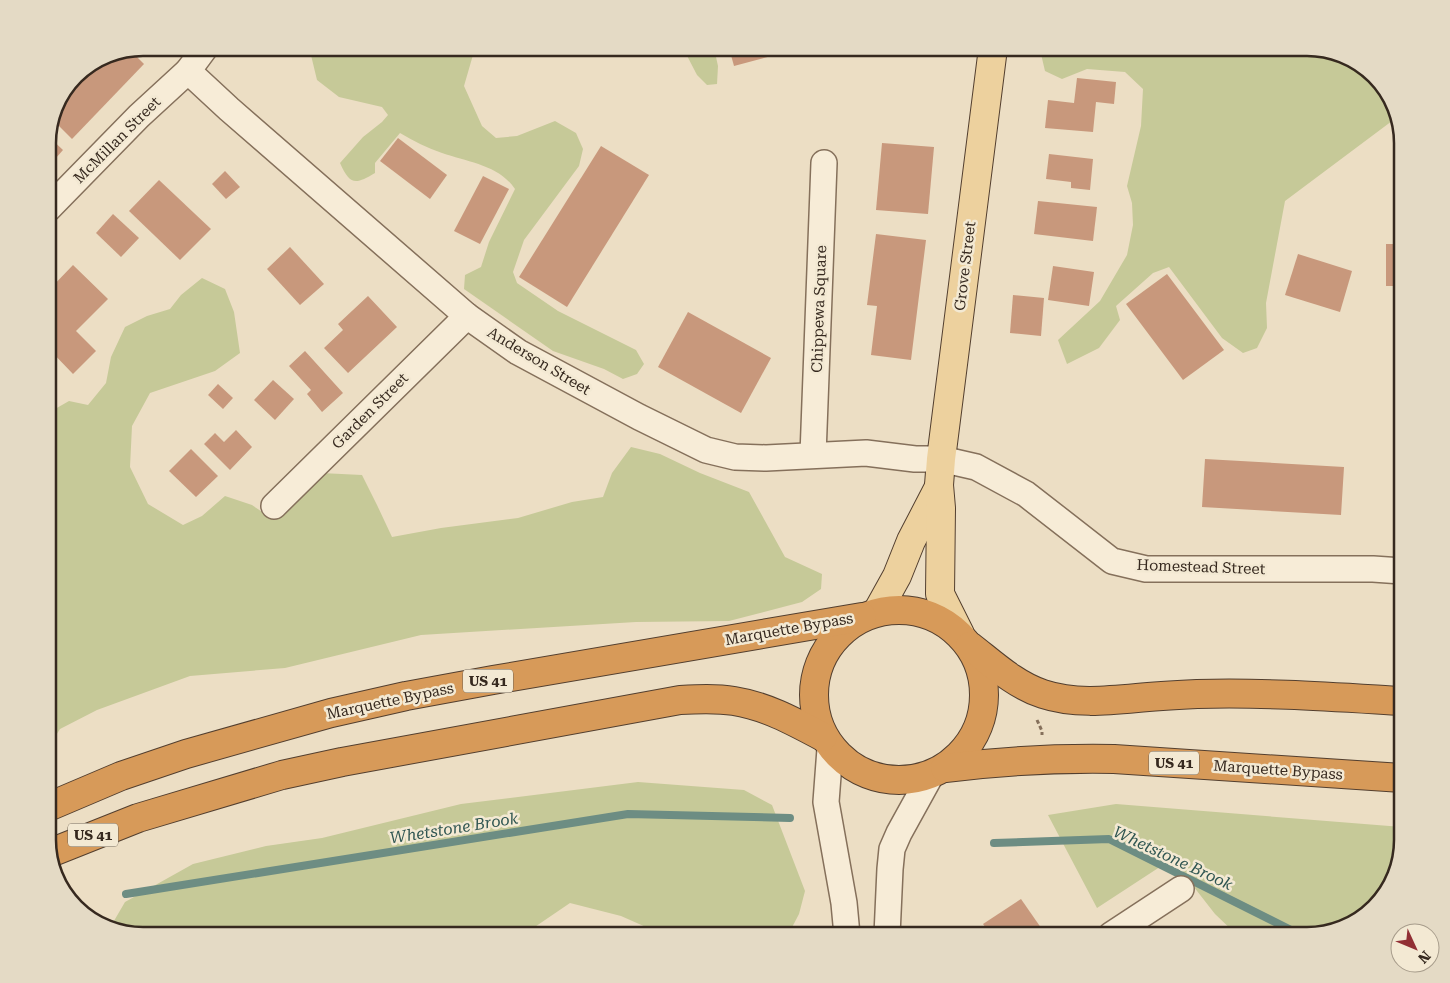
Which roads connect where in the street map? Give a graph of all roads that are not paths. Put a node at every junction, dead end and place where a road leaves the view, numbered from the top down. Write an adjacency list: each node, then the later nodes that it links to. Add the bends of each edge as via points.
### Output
1 (199, 56): 3 (street, McMillan Street)
2 (992, 56): 8 (main road, Grove Street)
3 (188, 71): 5 (street, McMillan Street); 6 (street, Anderson Street)
4 (824, 163): 7 (street, Chippewa Square)
5 (56, 201)
6 (466, 316): 7 (street, Anderson Street, via 518,352 706,450 736,457); 10 (street, Garden Street)
7 (813, 456): 8 (street, Anderson Street, via 866,453 915,460)
8 (941, 459): 9 (main road, Grove Street); 11 (street, Homestead Street, via 976,467 1026,494 1112,561 1146,569)
9 (939, 486): 12 (main road, Grove Street, via 897,576); 13 (main road, Grove Street, via 940,594)
10 (274, 506)
11 (1394, 570)
12 (870, 614): 13 (highway, US 41, via 920,611 939,620); 15 (highway, via 841,635 820,672 816,694); 18 (highway, Marquette Bypass / US 41, via 474,683 331,713 186,754 121,776)
13 (964, 640): 14 (highway, US 41, via 1028,688 1060,699 1244,694); 16 (highway, via 980,668 984,687 982,711 964,748)
14 (1394, 701)
15 (826, 743): 16 (highway, US 41, via 844,762 860,772 882,779 904,780); 19 (highway, US 41, via 785,717 756,706 718,699 680,700 282,775 138,818); 21 (street, via 826,802)
16 (938, 771): 17 (highway, Marquette Bypass / US 41, via 1003,761 1074,758); 22 (street, via 892,849)
17 (1394, 777)
18 (56, 804)
19 (57, 850)
20 (1181, 889): 23 (street)
21 (845, 927)
22 (887, 927)
23 (1124, 927)

